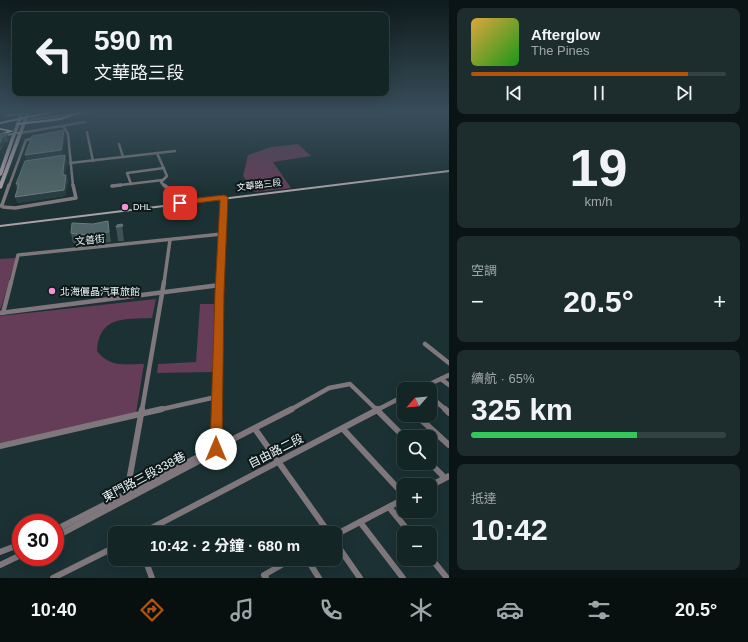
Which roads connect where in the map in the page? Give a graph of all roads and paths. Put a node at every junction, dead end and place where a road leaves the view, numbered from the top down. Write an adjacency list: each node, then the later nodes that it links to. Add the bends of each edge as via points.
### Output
1 (15, 139): 18 (street)
2 (15, 139): 22 (street)
3 (32, 139): 15 (street, via 26,140)
4 (67, 139): 10 (street)
5 (88, 139): 12 (street)
6 (119, 144): 9 (street)
7 (175, 151): 8 (street)
8 (157, 153): 9 (street); 16 (street)
9 (123, 157): 12 (street)
10 (70, 158): 11 (street); 13 (street)
11 (62, 159)
12 (93, 160): 13 (street)
13 (70, 163): 25 (street, via 76,198 15,208)
14 (24, 165): 15 (street)
15 (16, 166): 25 (street)
16 (164, 168): 19 (street, via 167,176); 20 (street, via 127,172)
17 (449, 171): 23 (street, 文華路三段)
18 (0, 176)
19 (163, 180): 20 (street); 24 (street, via 162,184 178,195)
20 (131, 184): 21 (street)
21 (112, 186)
22 (0, 188)
23 (224, 197): 24 (street, 文華路三段); 27 (street)
24 (180, 203): 26 (street, 文華路三段)
25 (1, 206)
26 (0, 226)
27 (222, 234): 28 (street, 文善街); 29 (street)
28 (170, 240): 30 (street); 31 (street, 文善街, via 18,255)
29 (220, 285): 30 (street); 38 (street)
30 (161, 294): 31 (street); 43 (street)
31 (2, 313)
32 (425, 344): 33 (street)
33 (449, 363)
34 (449, 375): 35 (street)
35 (441, 379): 36 (street); 37 (street)
36 (435, 382)
37 (449, 385)
38 (216, 397): 43 (street); 50 (street)
39 (397, 399): 41 (street, 自由路二段)
40 (437, 402): 42 (street)
41 (377, 411): 45 (street, 東門路三段338巷, via 350,384 329,388); 46 (street, 自由路二段); 47 (street)
42 (449, 413)
43 (141, 415): 49 (street); 56 (street)
44 (424, 422): 48 (street)
45 (255, 429): 50 (street, 東門路三段338巷); 51 (street)
46 (343, 429): 51 (street, 自由路二段); 55 (street)
47 (397, 430)
48 (449, 445)
49 (0, 446)
50 (216, 449): 56 (street); 65 (street, 東門路三段338巷, via 212,454)
51 (280, 462): 61 (street, 自由路二段); 62 (street)
52 (437, 469): 53 (street)
53 (447, 477): 54 (street)
54 (437, 482)
55 (397, 487)
56 (127, 492): 60 (street)
57 (397, 503): 58 (street)
58 (389, 507): 59 (street); 63 (street)
59 (360, 522): 64 (street); 81 (street)
60 (64, 525)
61 (156, 526)
62 (324, 526)
63 (404, 526)
64 (342, 531)
65 (64, 532)
66 (12, 547): 68 (street)
67 (108, 550): 76 (street)
68 (0, 552)
69 (342, 552): 80 (street)
70 (12, 559): 71 (street)
71 (0, 565)
72 (148, 566): 77 (street)
73 (280, 566): 78 (street, via 264,575)
74 (311, 566): 79 (street)
75 (437, 566): 82 (street)
76 (53, 578)
77 (152, 578)
78 (266, 578)
79 (319, 578)
80 (360, 578)
81 (403, 578)
82 (447, 578)

